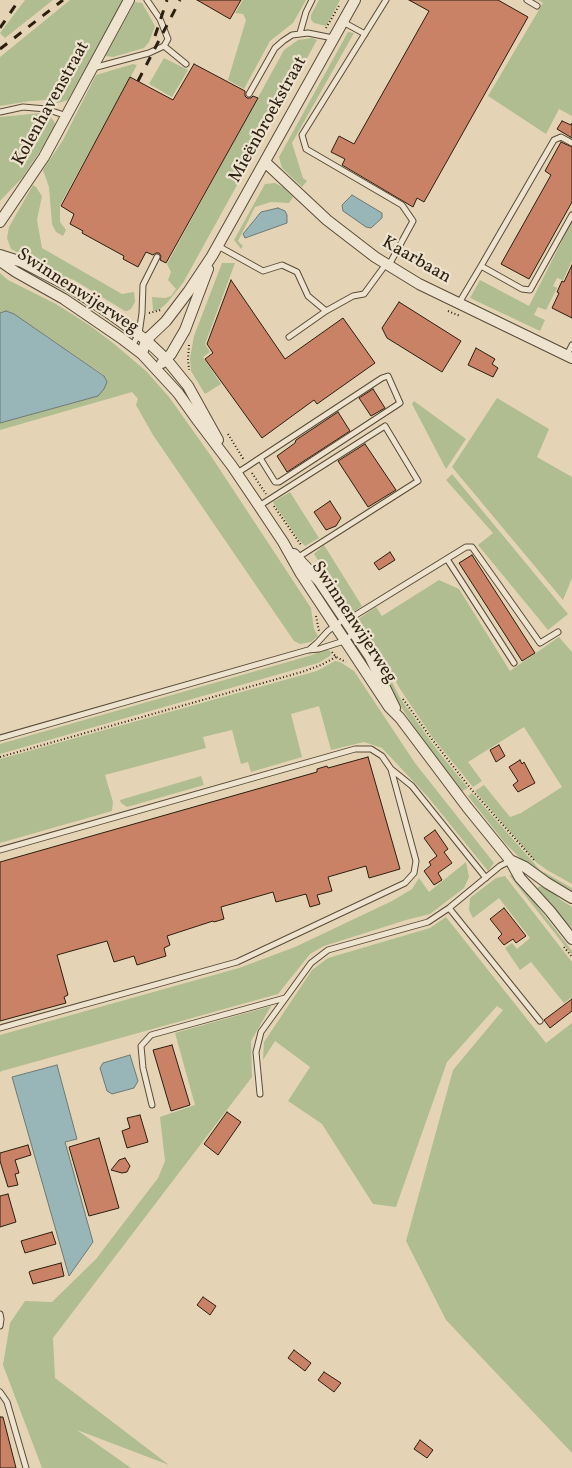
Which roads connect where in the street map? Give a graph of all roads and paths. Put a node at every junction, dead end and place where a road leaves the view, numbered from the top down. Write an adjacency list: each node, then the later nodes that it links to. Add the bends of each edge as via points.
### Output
1 (129, 0): 14 (street, Kolenhavenstraat)
2 (147, 0): 12 (lane, via 168,39)
3 (312, 0): 9 (lane)
4 (355, 0): 8 (street, Mieënbroekstraat)
5 (386, 0): 10 (lane)
6 (527, 0): 7 (lane)
7 (537, 6)
8 (343, 22): 10 (lane); 11 (street, Mieënbroekstraat)
9 (300, 33): 11 (lane); 15 (lane, via 275,48)
10 (365, 34): 27 (lane, via 302,135 306,149 402,206 413,221)
11 (334, 38): 19 (street, Mieënbroekstraat)
12 (164, 46): 13 (lane); 14 (lane)
13 (186, 64)
14 (92, 68): 17 (street, Kolenhavenstraat)
15 (249, 94)
16 (0, 112): 17 (lane, via 23,107)
17 (68, 116): 21 (street, Kolenhavenstraat)
18 (572, 143): 28 (lane, via 561,137 554,140)
19 (265, 162): 22 (street, Mieënbroekstraat); 27 (street, Kaarbaan, via 328,220)
20 (572, 215): 28 (lane, via 530,290 522,289)
21 (0, 222)
22 (218, 246): 24 (street, Mieënbroekstraat); 30 (lane, via 263,271 282,265 297,272 308,296)
23 (0, 255): 31 (street, Swinnenwijerweg, via 22,262 68,286)
24 (212, 256): 31 (street, Mieënbroekstraat, via 166,321); 38 (street, Mieënbroekstraat, via 185,330)
25 (157, 257): 31 (lane, via 143,285)
26 (0, 262): 35 (street, Swinnenwijerweg, via 64,298)
27 (387, 265): 29 (street, Kaarbaan); 30 (lane, via 364,294 353,296)
28 (481, 266): 29 (lane)
29 (459, 304): 37 (street, Kaarbaan)
30 (326, 311): 32 (lane)
31 (142, 337): 35 (lane); 36 (street); 38 (street, Swinnenwijerweg)
32 (289, 337)
33 (190, 341): 40 (path, via 188,359)
34 (572, 344): 37 (lane)
35 (132, 346): 36 (street, Swinnenwijerweg)
36 (142, 354): 39 (street, Swinnenwijerweg)
37 (569, 357)
38 (166, 359): 39 (street, Mieënbroekstraat); 42 (street, Swinnenwijerweg, via 188,386)
39 (155, 367): 42 (street, Swinnenwijerweg)
40 (192, 376)
41 (260, 458): 41 (lane, via 382,378 388,376 400,403 279,482 275,482); 42 (lane)
42 (234, 469): 43 (street, Swinnenwijerweg)
43 (259, 506): 44 (street, Swinnenwijerweg); 44 (lane, via 385,426 418,481)
44 (296, 559): 46 (street, Swinnenwijerweg, via 320,581); 47 (street, Swinnenwijerweg)
45 (447, 559): 46 (lane); 48 (lane, via 466,547 472,547 540,643); 53 (lane)
46 (345, 620): 47 (lane); 49 (street, Swinnenwijerweg)
47 (334, 626): 50 (street, Swinnenwijerweg); 51 (lane)
48 (558, 632)
49 (354, 633): 50 (lane); 54 (street, Swinnenwijerweg, via 380,674)
50 (344, 640): 51 (lane); 54 (street, Swinnenwijerweg, via 389,707)
51 (308, 650): 55 (lane)
52 (336, 657): 56 (path, via 302,672)
53 (514, 663)
54 (400, 718): 59 (street, Swinnenwijerweg)
55 (0, 738)
56 (0, 757)
57 (391, 769): 58 (lane, via 382,756 371,749 355,749); 60 (lane, via 412,786); 66 (lane, via 416,861 414,873 406,884 237,962)
58 (0, 850)
59 (510, 860): 60 (lane); 61 (street, Swinnenwijerweg); 63 (street, Swinnenwijerweg, via 520,878)
60 (486, 878): 62 (lane)
61 (572, 898)
62 (449, 908): 64 (lane, via 428,922 328,950 311,963); 65 (lane)
63 (572, 939)
64 (286, 998): 67 (lane, via 261,1032 256,1052); 68 (lane, via 151,1035 141,1046)
65 (540, 1022)
66 (0, 1028)
67 (260, 1094)
68 (152, 1105)
69 (0, 1314): 70 (lane)
70 (0, 1326)
71 (0, 1392): 72 (lane, via 7,1402)
72 (26, 1468)

